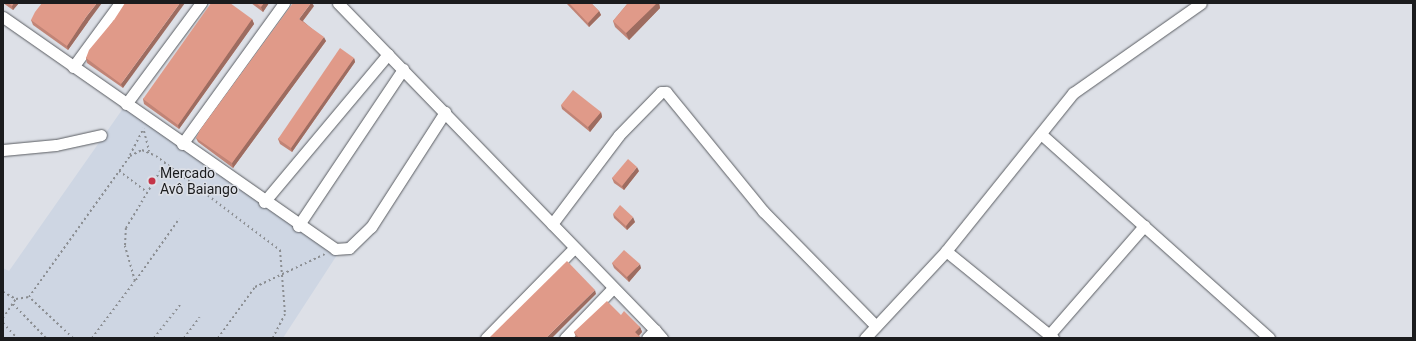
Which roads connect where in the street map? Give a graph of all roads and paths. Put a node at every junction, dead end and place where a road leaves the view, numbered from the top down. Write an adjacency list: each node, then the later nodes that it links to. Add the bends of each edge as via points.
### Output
1 (120, 3): 8 (street)
2 (201, 3): 10 (street)
3 (284, 3): 14 (street)
4 (338, 3): 7 (street)
5 (1201, 3): 12 (street, via 1083,84)
6 (3, 17): 8 (street)
7 (388, 54): 9 (street); 21 (street)
8 (73, 66): 10 (street)
9 (403, 69): 11 (street); 24 (street)
10 (126, 104): 14 (street)
11 (445, 112): 23 (street); 27 (street, via 370,227 349,248)
12 (1041, 134): 25 (street); 28 (street)
13 (101, 135): 15 (street, via 56,145)
14 (182, 144): 21 (street)
15 (3, 150)
16 (150, 152): 17 (path, via 142,150); 17 (path, via 144,140 144,128); 18 (path)
17 (130, 156): 19 (path)
18 (165, 163): 20 (path); 29 (path, via 272,241 280,250)
19 (119, 172): 20 (path); 33 (path)
20 (146, 192): 30 (path, via 126,228 125,245)
21 (264, 202): 24 (street)
22 (179, 219): 30 (path)
23 (552, 224): 26 (street); 40 (street, via 619,135 662,92 666,92 763,211)
24 (298, 226): 27 (street)
25 (1144, 226): 42 (street); 54 (street)
26 (574, 248): 31 (street); 51 (street)
27 (335, 249): 29 (path)
28 (946, 251): 40 (street); 42 (street)
29 (284, 274): 49 (path, via 251,291); 50 (path, via 285,314)
30 (135, 281): 46 (path)
31 (613, 288): 41 (street); 52 (street)
32 (3, 292): 34 (path)
33 (29, 296): 34 (path); 45 (path)
34 (16, 300): 35 (path)
35 (13, 304): 38 (path); 44 (path)
36 (180, 305): 47 (path)
37 (200, 317): 48 (path)
38 (3, 318)
39 (3, 323): 43 (path)
40 (876, 326): 53 (street)
41 (654, 335)
42 (1051, 336)
43 (17, 338)
44 (46, 338)
45 (73, 338)
46 (92, 338)
47 (154, 338)
48 (184, 338)
49 (218, 338)
50 (273, 338)
51 (486, 338)
52 (565, 338)
53 (865, 338)
54 (1269, 338)

